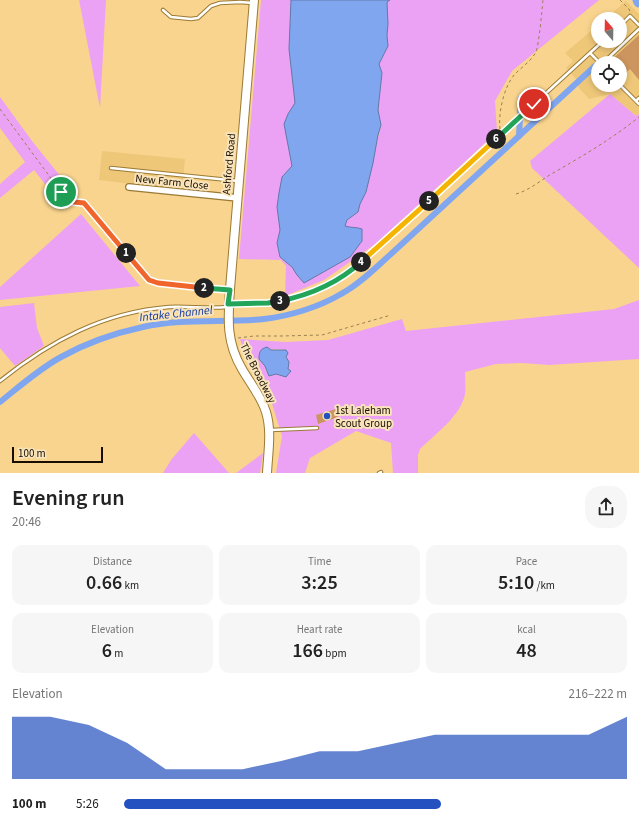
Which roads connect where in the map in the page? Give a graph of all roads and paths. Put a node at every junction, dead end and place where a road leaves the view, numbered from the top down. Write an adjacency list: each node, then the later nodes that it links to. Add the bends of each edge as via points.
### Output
1 (543, 0): 19 (path, via 537,50 507,86 499,120)
2 (620, 0): 5 (path, via 629,9)
3 (254, 2): 4 (lane, via 220,3 212,6 198,18 191,19 171,17); 21 (main road, Ashford Road)
4 (163, 10)
5 (630, 16): 6 (lane); 7 (lane)
6 (627, 19)
7 (639, 24)
8 (639, 29): 12 (lane)
9 (595, 48): 10 (lane)
10 (590, 53): 11 (lane); 19 (lane)
11 (593, 56)
12 (610, 56)
13 (627, 92): 15 (lane)
14 (639, 98): 15 (lane)
15 (636, 101): 16 (lane)
16 (639, 104)
17 (0, 109): 25 (path, via 61,192 74,202 84,203 146,278 158,283)
18 (639, 117): 23 (path, via 569,164 524,192)
19 (500, 135): 27 (lane, via 355,268 339,279 318,290 291,299)
20 (111, 168): 21 (lane)
21 (239, 181): 24 (main road, Ashford Road)
22 (129, 187): 24 (street, New Farm Close)
23 (516, 194)
24 (238, 198): 26 (main road, Ashford Road)
25 (183, 285): 26 (lane)
26 (230, 290): 27 (main road, Ashford Road)
27 (228, 307): 29 (main road, Ashford Road); 30 (lane, via 168,307 111,318 55,342)
28 (391, 314): 29 (path, via 322,335)
29 (229, 335): 32 (main road, The Broadway, via 241,367 266,412)
30 (0, 381)
31 (317, 428): 32 (lane)
32 (269, 430): 33 (main road, The Broadway)
33 (267, 473)

